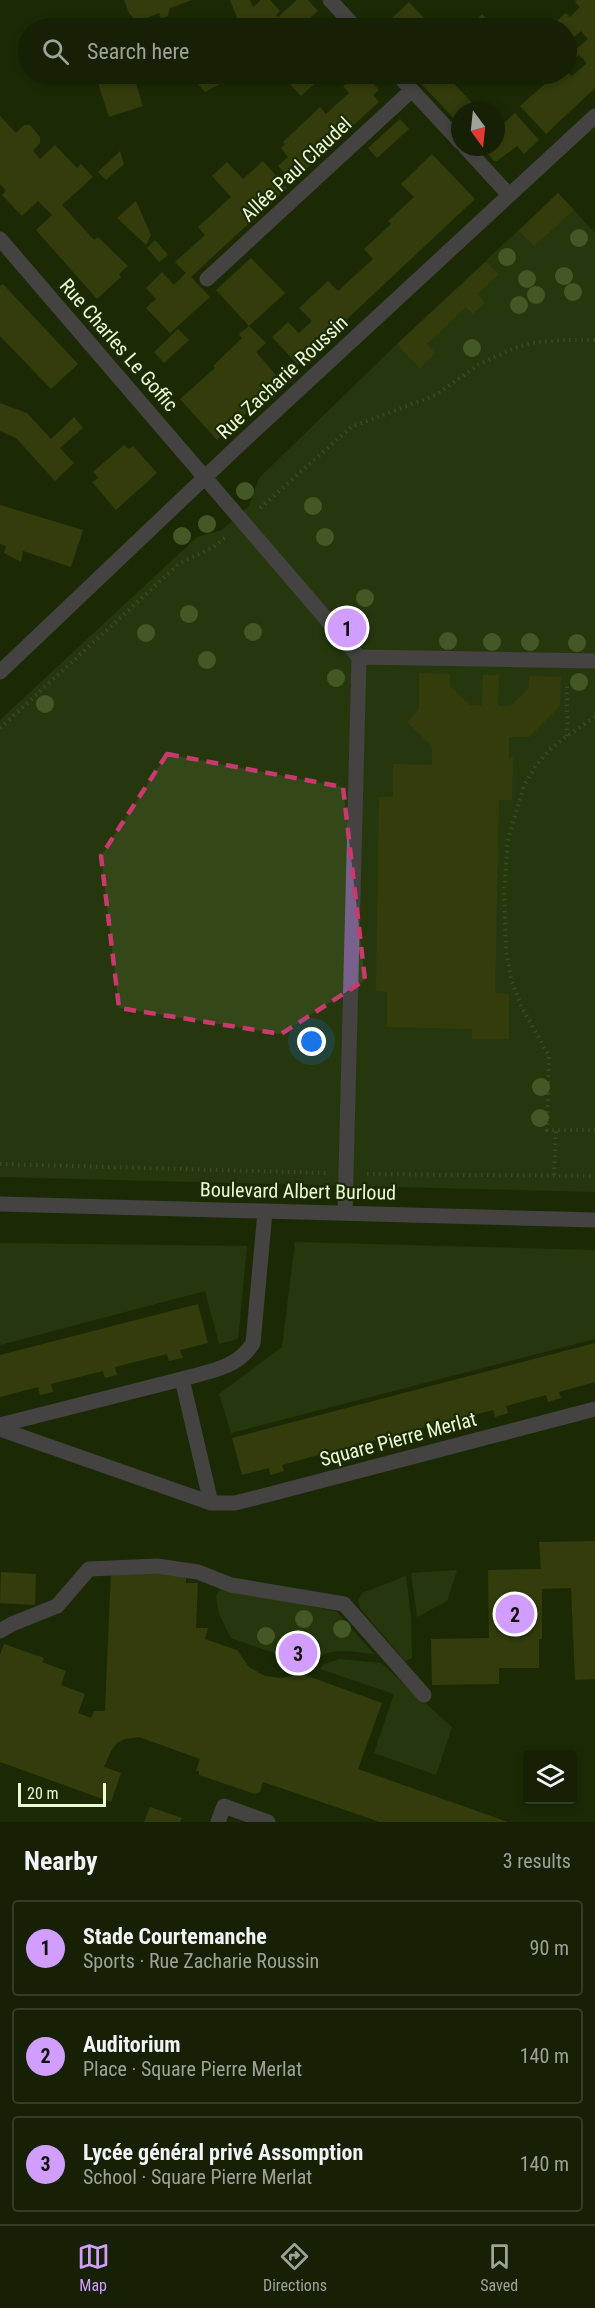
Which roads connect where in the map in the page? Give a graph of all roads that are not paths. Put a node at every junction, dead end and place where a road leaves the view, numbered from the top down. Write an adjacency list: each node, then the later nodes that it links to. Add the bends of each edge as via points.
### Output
1 (330, 0): 2 (street)
2 (347, 18)
3 (406, 84): 4 (street)
4 (412, 90): 6 (street); 10 (street, Allée Paul Claudel)
5 (595, 116): 8 (street, Rue Zacharie Roussin)
6 (451, 132)
7 (473, 156): 8 (street)
8 (509, 195): 11 (street, Rue Zacharie Roussin)
9 (0, 239): 11 (street, Rue Charles Le Goffic)
10 (207, 279)
11 (205, 478): 12 (street, Rue Charles Le Goffic); 14 (street, Rue Zacharie Roussin)
12 (359, 657): 13 (street); 17 (street)
13 (595, 661)
14 (0, 672)
15 (0, 1204): 16 (street, Boulevard Albert Burloud)
16 (265, 1212): 17 (street, Boulevard Albert Burloud); 19 (street, Square Pierre Merlat, via 252,1343 237,1362)
17 (345, 1213): 18 (street, Boulevard Albert Burloud)
18 (595, 1220)
19 (182, 1379): 21 (street, Square Pierre Merlat); 22 (street)
20 (595, 1409): 22 (street, Square Pierre Merlat, via 235,1503)
21 (0, 1427): 22 (street, Square Pierre Merlat)
22 (211, 1503)
23 (0, 1631): 24 (street, via 57,1606 89,1569 157,1566 198,1572 231,1585 344,1604)
24 (424, 1695)
25 (218, 1822): 26 (street, via 224,1806)
26 (268, 1822)

